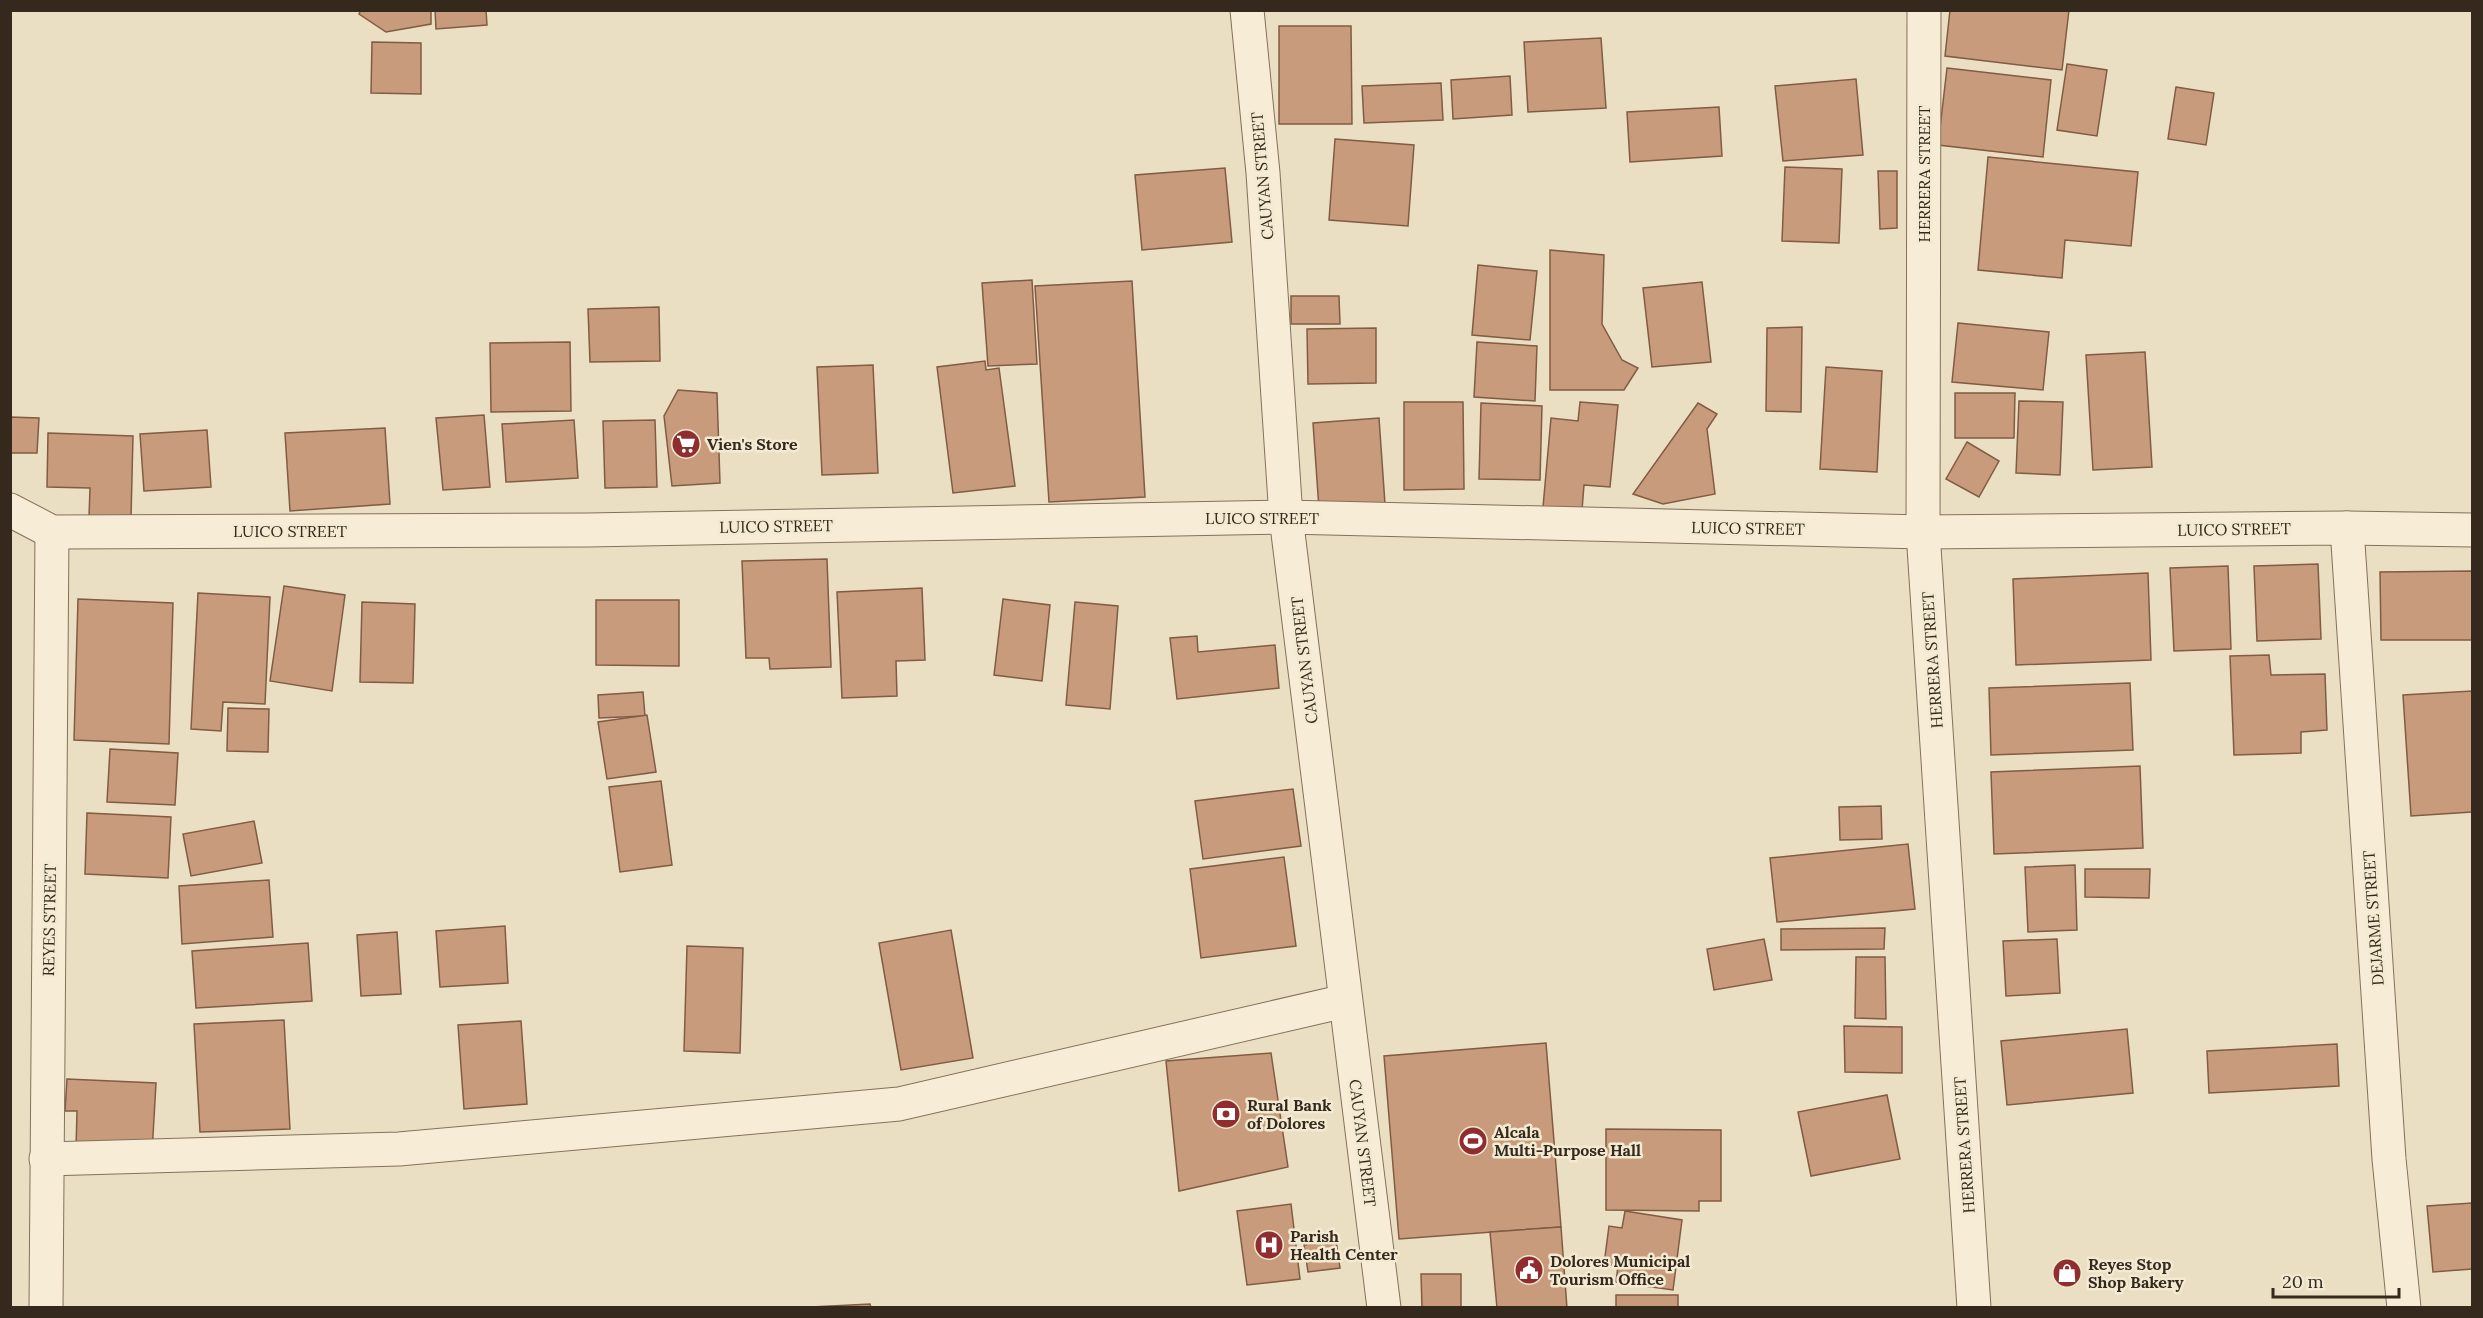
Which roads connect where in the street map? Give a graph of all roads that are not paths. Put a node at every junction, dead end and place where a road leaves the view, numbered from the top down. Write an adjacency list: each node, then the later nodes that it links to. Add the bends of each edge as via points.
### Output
1 (1247, 10): 4 (street, CAUYAN STREET, via 1263,173)
2 (1924, 10): 8 (street, HERRERA STREET)
3 (10, 510): 7 (street)
4 (1286, 517): 7 (street, LUICO STREET, via 588,530); 8 (street, LUICO STREET); 9 (street, CAUYAN STREET)
5 (2347, 528): 6 (street, LUICO STREET); 8 (street, LUICO STREET); 14 (street, DEJARME STREET, via 2389,1159)
6 (2472, 530)
7 (52, 532): 10 (street, REYES STREET)
8 (1923, 532): 13 (street, HERRERA STREET)
9 (1345, 1001): 10 (street, via 899,1104 399,1149); 12 (street, CAUYAN STREET)
10 (46, 1159): 11 (street, REYES STREET)
11 (46, 1308)
12 (1384, 1308)
13 (1974, 1308)
14 (2404, 1308)

